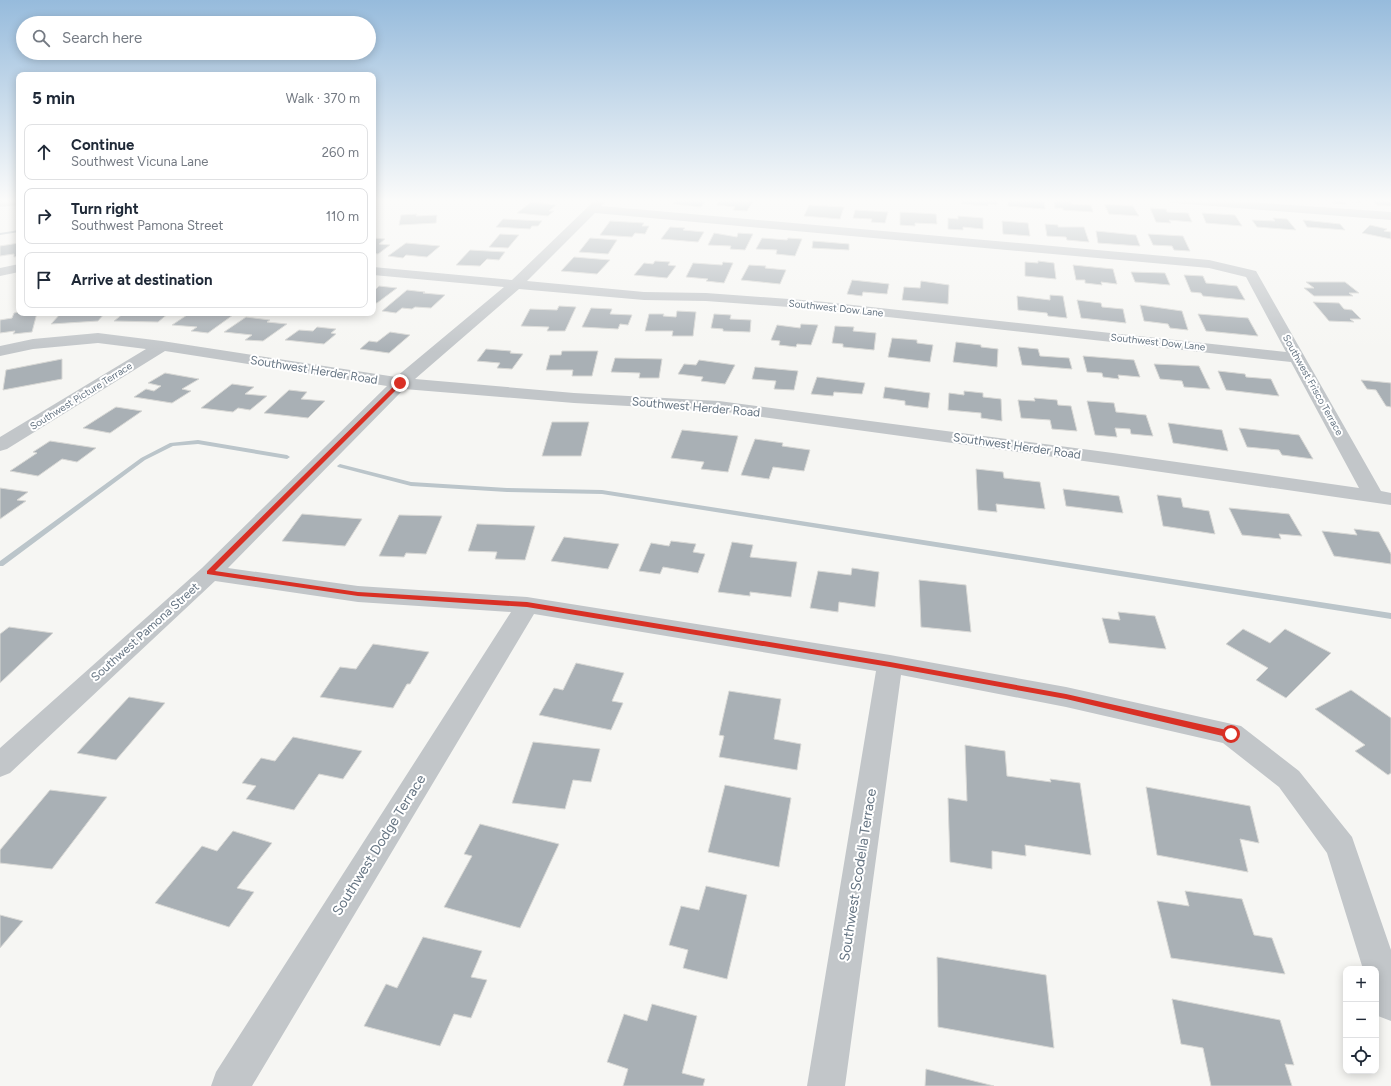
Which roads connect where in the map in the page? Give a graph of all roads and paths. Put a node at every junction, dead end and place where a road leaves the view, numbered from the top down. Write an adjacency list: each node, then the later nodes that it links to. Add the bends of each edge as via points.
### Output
1 (550, 251): 6 (street, Southwest Pamona Street)
2 (1073, 251): 9 (street, Southwest Frisco Terrace, via 1209,264 1251,274)
3 (16, 269): 5 (street)
4 (376, 271): 6 (street, Southwest Dow Lane)
5 (0, 272)
6 (515, 285): 9 (street, Southwest Dow Lane, via 644,296 706,297 816,305); 10 (street, Southwest Pamona Street)
7 (162, 346): 8 (street, Southwest Herder Road, via 98,338 33,344); 10 (street, Southwest Herder Road); 11 (street, Southwest Picture Terrace)
8 (0, 351)
9 (1298, 358): 12 (street, Southwest Frisco Terrace)
10 (400, 383): 12 (street, Southwest Herder Road, via 574,398 719,406); 13 (street, Southwest Pamona Street)
11 (0, 445)
12 (1383, 498)
13 (210, 573): 14 (street, via 358,594); 16 (street, Southwest Pamona Street)
14 (527, 605): 15 (street); 18 (street, Southwest Dodge Terrace)
15 (890, 664): 17 (street, via 1066,696 1231,734 1289,780 1341,847); 19 (street, Southwest Scodella Terrace)
16 (0, 765)
17 (1391, 1003)
18 (230, 1086)
19 (826, 1086)

